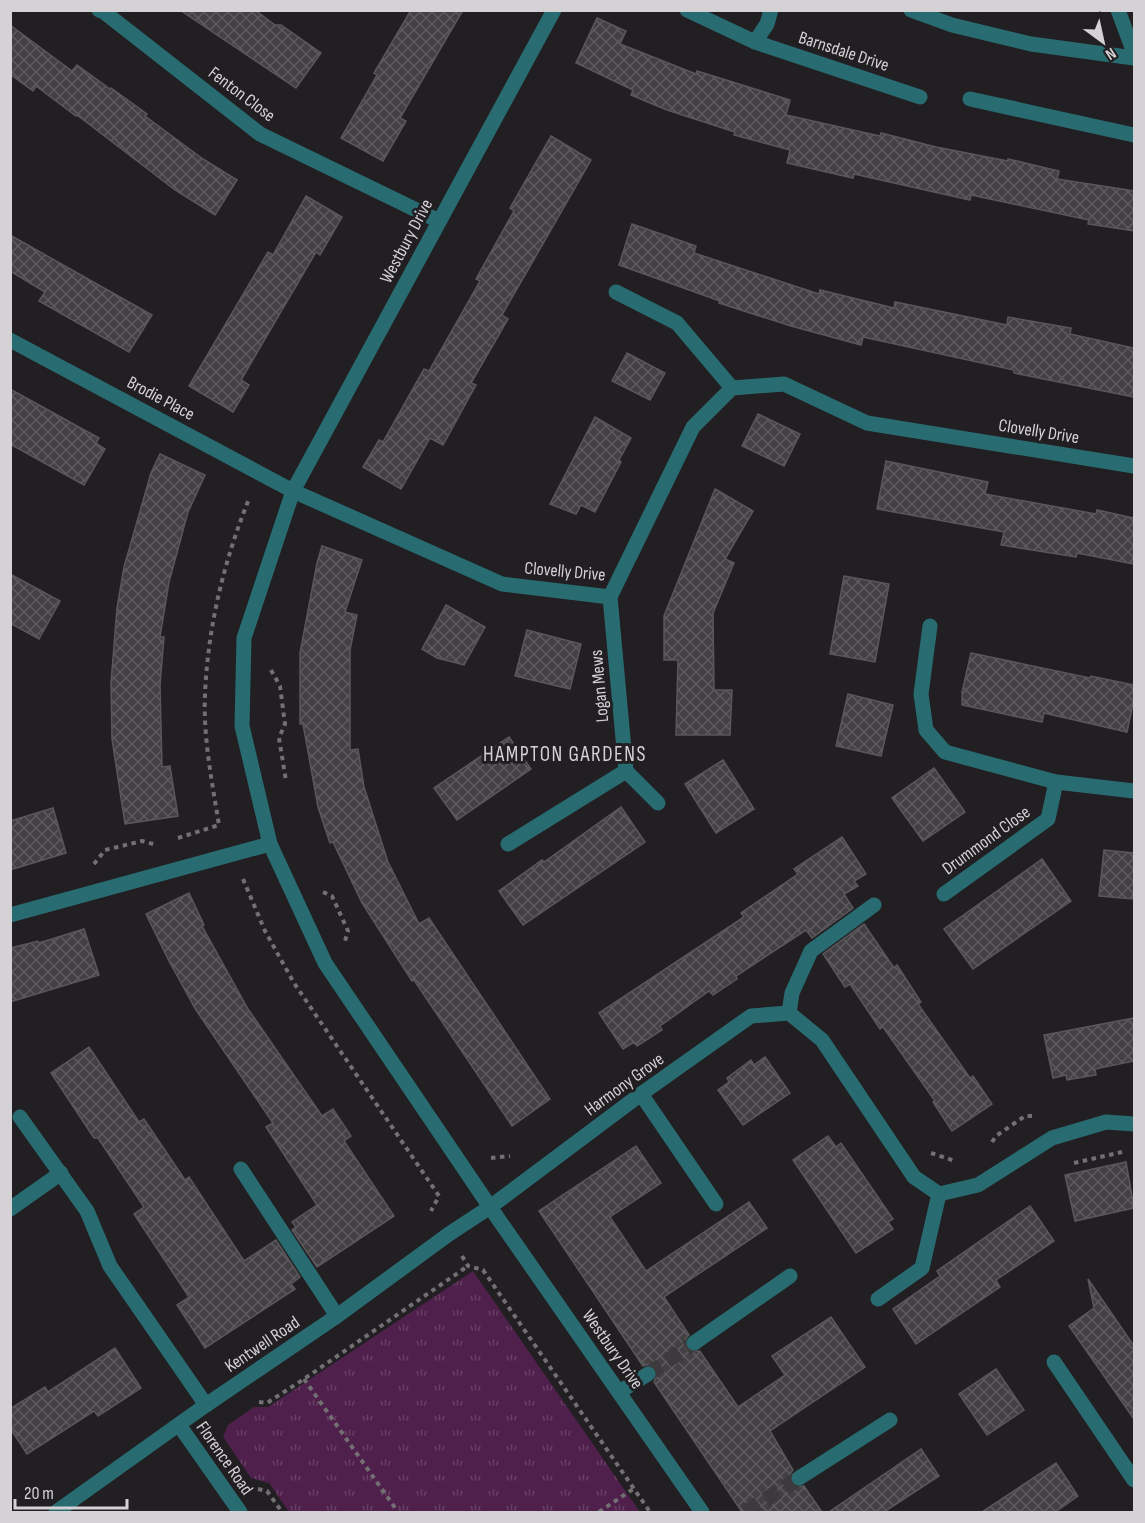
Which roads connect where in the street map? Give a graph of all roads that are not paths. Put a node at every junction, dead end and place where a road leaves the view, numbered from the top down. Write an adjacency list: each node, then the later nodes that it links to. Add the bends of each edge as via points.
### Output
1 (99, 10): 12 (street, Fenton Close, via 260,134)
2 (554, 10): 12 (street, Westbury Drive)
3 (687, 10): 7 (street, Barnsdale Drive)
4 (771, 10): 7 (street)
5 (911, 10): 8 (street, via 952,25 1031,44)
6 (1118, 10): 8 (street)
7 (755, 42): 9 (street, Barnsdale Drive)
8 (1134, 55)
9 (920, 97)
10 (970, 99): 11 (street)
11 (1134, 135)
12 (439, 221): 17 (street, Westbury Drive)
13 (616, 292): 15 (street, via 677,323)
14 (10, 340): 17 (street, Brodie Place)
15 (732, 388): 16 (street, Clovelly Drive, via 784,384 867,423); 18 (street, Clovelly Drive, via 693,427)
16 (1134, 466)
17 (293, 491): 18 (street, Clovelly Drive, via 502,584); 24 (street, Westbury Drive, via 244,638 242,726)
18 (610, 597): 20 (street, Logan Mews)
19 (930, 626): 21 (street, via 921,694 926,730 945,752)
20 (626, 771): 23 (street); 25 (street)
21 (1056, 782): 22 (street); 26 (street, Drummond Close, via 1048,819)
22 (1134, 791)
23 (658, 803)
24 (270, 844): 28 (street); 37 (street, Westbury Drive, via 325,963)
25 (508, 844)
26 (944, 894)
27 (874, 904): 29 (street, via 811,951 792,993)
28 (10, 915)
29 (789, 1013): 30 (street, Harmony Grove, via 751,1016); 35 (street, via 822,1040 914,1177)
30 (641, 1094): 36 (street); 37 (street, Harmony Grove)
31 (20, 1117): 34 (street)
32 (1134, 1124): 35 (street, via 1106,1122 1052,1138 978,1185)
33 (240, 1169): 41 (street)
34 (61, 1173): 38 (street); 46 (street, via 87,1211 110,1266)
35 (939, 1194): 40 (street, via 922,1268)
36 (716, 1204)
37 (490, 1207): 41 (street, Kentwell Road); 45 (street, Westbury Drive)
38 (10, 1209)
39 (790, 1276): 42 (street)
40 (878, 1299)
41 (337, 1316): 46 (street, Kentwell Road)
42 (694, 1342)
43 (1054, 1362): 50 (street)
44 (648, 1374): 45 (street)
45 (619, 1392): 53 (street, Westbury Drive)
46 (206, 1405): 48 (street, Kentwell Road)
47 (890, 1420): 49 (street)
48 (178, 1425): 51 (street, Kentwell Road); 52 (street, Florence Road)
49 (799, 1478)
50 (1134, 1480)
51 (56, 1512)
52 (240, 1512)
53 (702, 1512)

